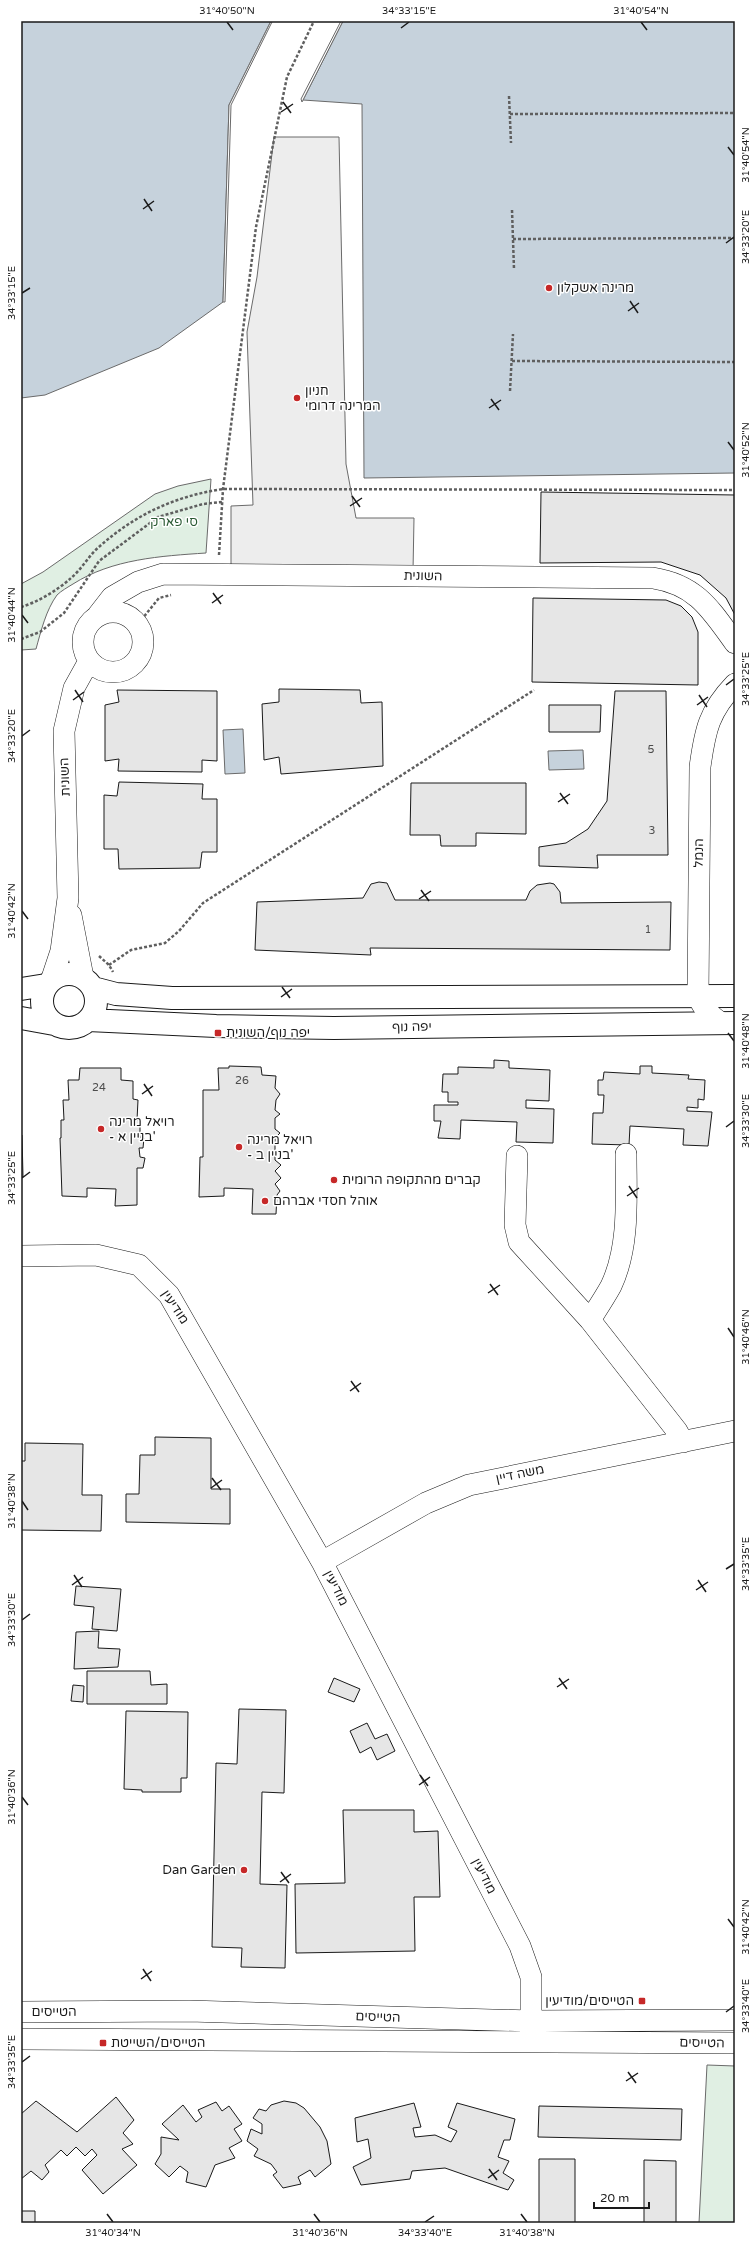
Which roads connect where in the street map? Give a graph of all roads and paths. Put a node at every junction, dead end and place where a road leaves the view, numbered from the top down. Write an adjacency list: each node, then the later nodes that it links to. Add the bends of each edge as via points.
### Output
1 (314, 21): 14 (path, via 287,77 256,226)
2 (510, 96): 4 (path)
3 (735, 113): 4 (path)
4 (510, 114): 5 (path)
5 (511, 143)
6 (512, 210): 8 (path)
7 (735, 238): 8 (path)
8 (513, 239): 9 (path)
9 (514, 269)
10 (513, 334): 11 (path)
11 (512, 361): 12 (path); 13 (path)
12 (735, 362)
13 (510, 391)
14 (223, 489): 15 (path); 16 (path); 19 (path, via 198,493 159,506 99,546 72,578 32,604)
15 (735, 490)
16 (222, 502): 17 (path); 22 (path, via 203,504 158,517 99,561 64,613 40,632)
17 (216, 574): 20 (street, השונית, via 163,574 138,582 112,598); 23 (street, השונית, via 653,578 673,581 695,594 713,613)
18 (178, 594): 21 (path, via 159,598)
19 (21, 607)
20 (98, 615): 21 (street, via 116,611); 24 (street, השונית, via 91,621 83,636 85,654)
21 (138, 624): 24 (street, via 143,634 142,654 128,670 107,672)
22 (21, 639)
23 (735, 644)
24 (89, 661): 27 (street, השונית, via 74,688 64,731)
25 (735, 684): 34 (street, הנמל, via 719,700 710,718 700,767)
26 (534, 690): 29 (path, via 203,903 165,943 131,950)
27 (68, 898): 28 (street, השונית); 30 (street, השונית, via 61,951)
28 (80, 952): 29 (path, via 97,954); 31 (street, השונית)
29 (109, 965): 33 (path, via 116,978)
30 (49, 982): 31 (main road, via 70,973); 32 (main road); 39 (main road, via 42,993 42,1006 47,1019)
31 (88, 983): 33 (main road); 37 (main road, via 96,1005)
32 (21, 989)
33 (116, 994): 34 (main road, via 172,998)
34 (698, 996): 35 (main road); 38 (street, via 709,1014)
35 (735, 996)
36 (21, 1018): 39 (main road)
37 (88, 1020): 38 (main road, יפה נוף, via 209,1026 334,1028); 39 (main road, via 72,1028)
38 (728, 1023)
39 (54, 1024)
40 (626, 1154): 43 (street, via 626,1222 620,1255 611,1285)
41 (517, 1156): 43 (street, via 515,1226 519,1242)
42 (21, 1256): 46 (street, מודיעין, via 96,1255 139,1265 169,1295)
43 (590, 1320): 45 (street)
44 (735, 1431): 45 (street, משה דיין)
45 (683, 1442): 46 (street, משה דיין, via 469,1485 426,1503)
46 (322, 1562): 49 (street, מודיעין, via 520,1946 531,1977)
47 (21, 2012): 49 (street, הטייסים, via 189,2011)
48 (735, 2020): 49 (street, הטייסים)
49 (530, 2031): 50 (street, הטייסים); 51 (street, הטייסים)
50 (21, 2039)
51 (735, 2043)

